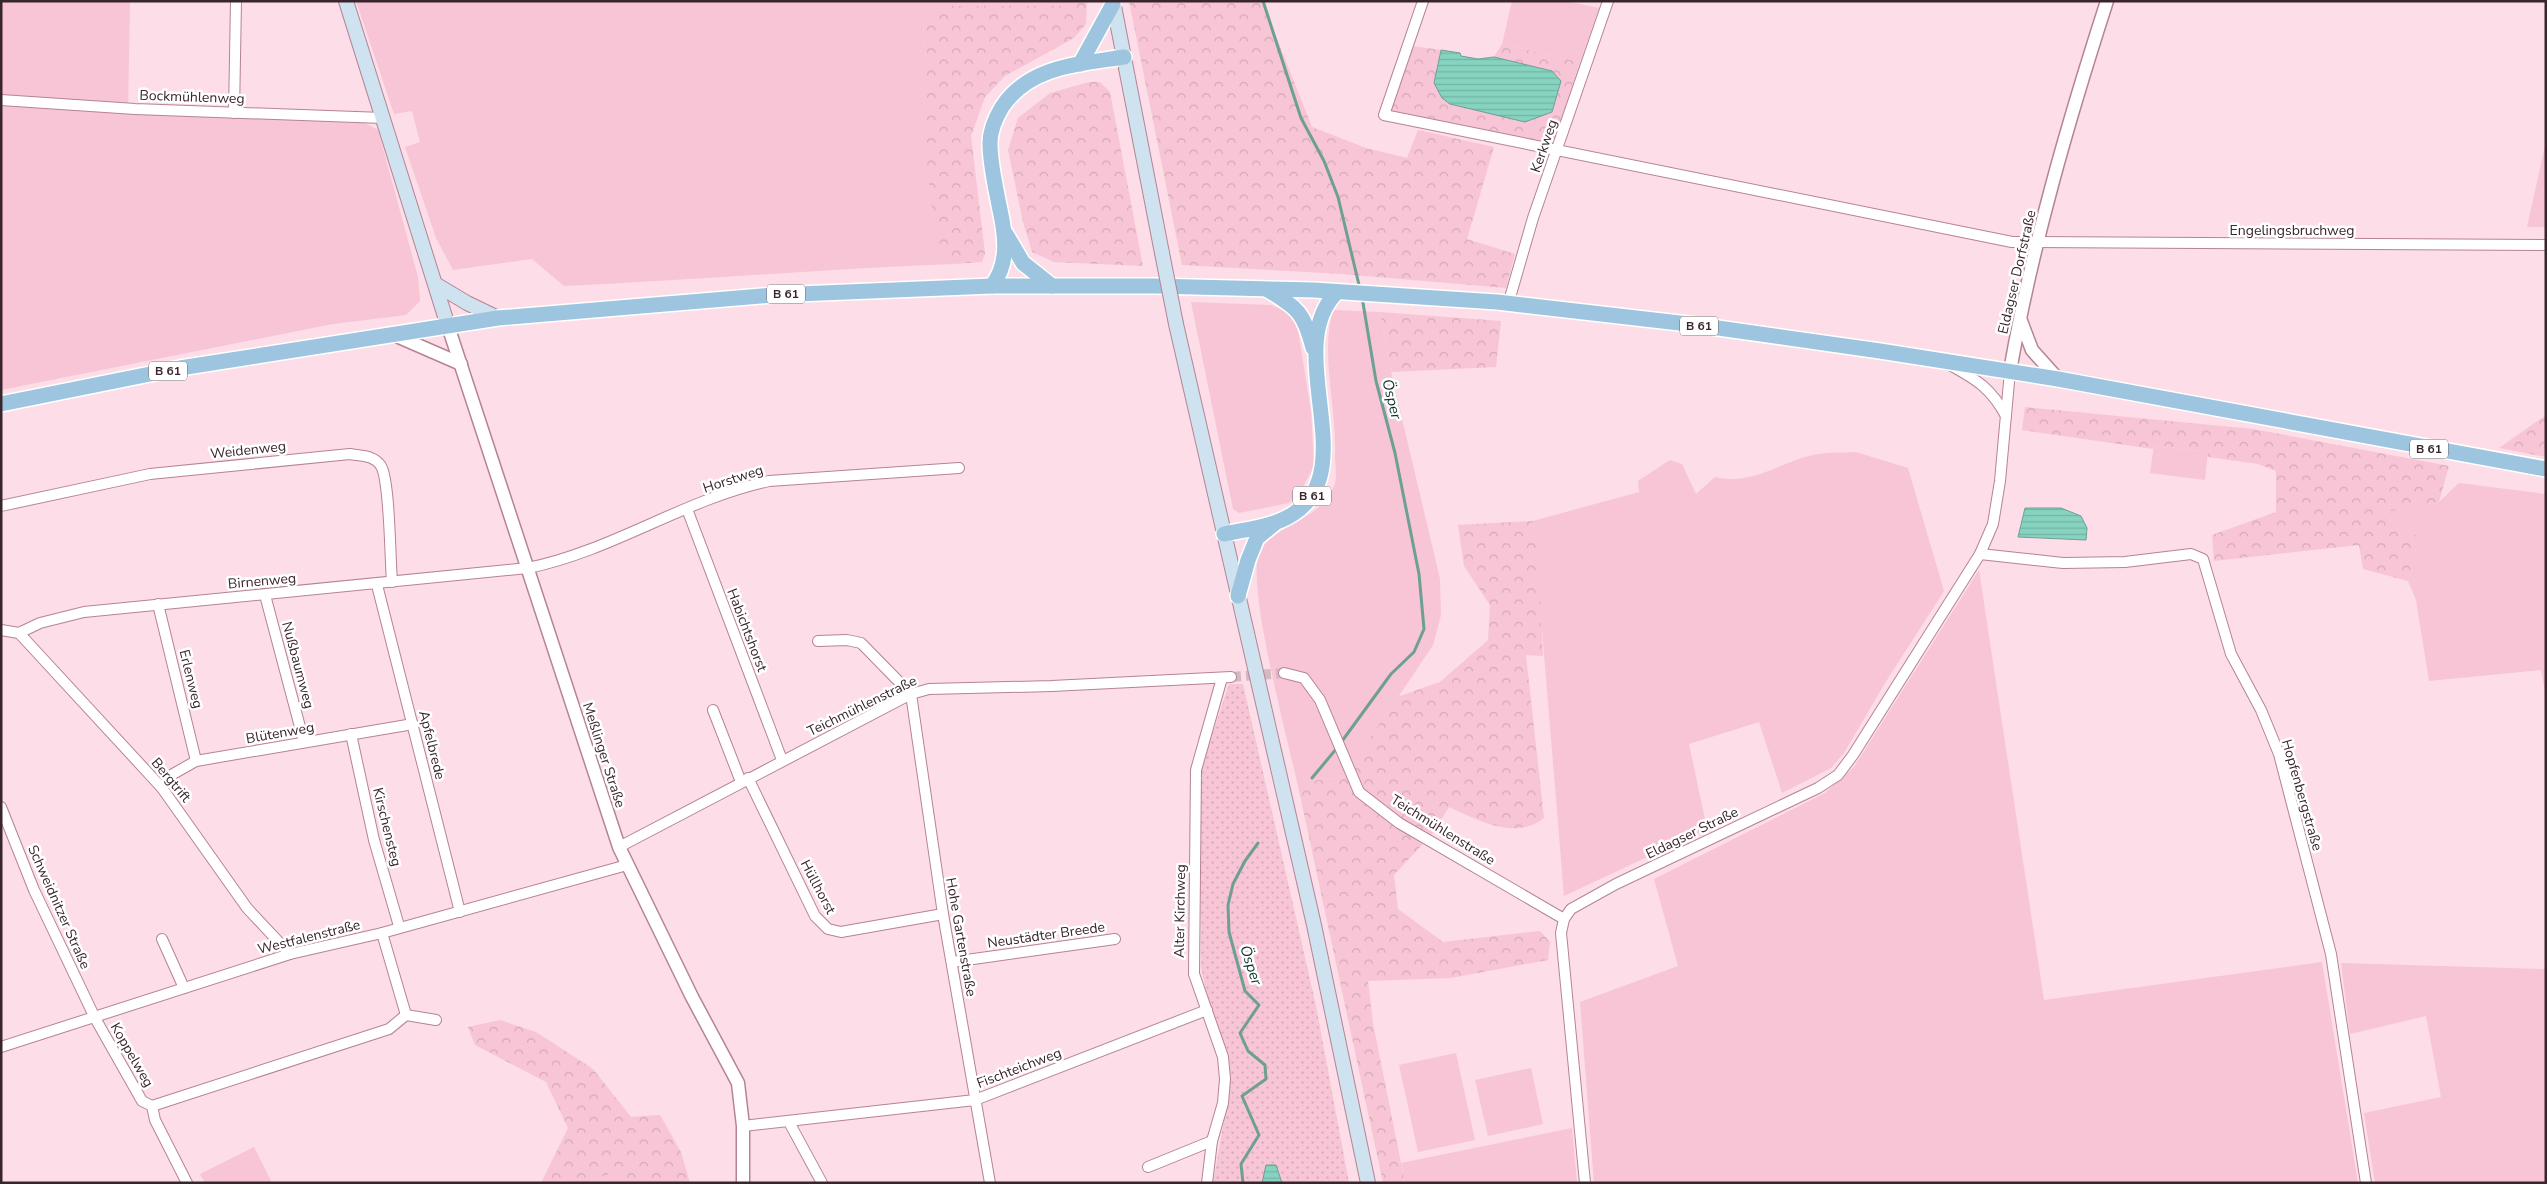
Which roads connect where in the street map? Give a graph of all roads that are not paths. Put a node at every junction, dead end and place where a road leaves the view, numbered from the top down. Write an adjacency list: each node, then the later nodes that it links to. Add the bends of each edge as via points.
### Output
1 (236, 1): 10 (street)
2 (346, 1): 11 (main road)
3 (1423, 1): 12 (street, Engelingsbruchweg, via 1384,115)
4 (1608, 1): 12 (street, Kerkweg)
5 (2107, 1): 14 (street, Eldagser Dorfstraße)
6 (1113, 3): 7 (main road); 8 (main road)
7 (1124, 57): 8 (main road); 38 (main road, bridge, via 1176,324)
8 (1080, 64): 13 (main road, via 1054,69 1030,79 1010,95 996,117 990,141 991,157)
9 (1, 100): 10 (street, Bockmühlenweg)
10 (234, 113): 11 (street, Bockmühlenweg)
11 (383, 118): 16 (main road)
12 (1557, 152): 14 (street, Engelingsbruchweg, via 2012,242); 21 (street, Kerkweg)
13 (1005, 233): 17 (main road, via 1005,261); 18 (main road, via 1022,263)
14 (2037, 243): 15 (street, Engelingsbruchweg); 23 (street, Eldagser Dorfstraße)
15 (2546, 245)
16 (437, 285): 22 (main road); 24 (main road)
17 (992, 286): 18 (main road, B 61); 22 (main road, B 61, via 773,295)
18 (1052, 286): 19 (main road, B 61)
19 (1267, 289): 20 (main road, B 61); 26 (main road, B 61, via 1297,309 1307,327)
20 (1340, 292): 21 (main road, B 61); 26 (main road, B 61, via 1326,303 1322,313)
21 (1508, 303): 27 (main road, B 61, via 1696,325)
22 (498, 318): 24 (main road, B 61)
23 (2020, 321): 29 (street, Eldagser Dorfstraße); 30 (street, via 2032,350)
24 (448, 326): 25 (main road, B 61); 28 (street, Meßlinger Straße)
25 (392, 334): 28 (street); 31 (main road, B 61, via 180,368)
26 (1316, 361): 37 (main road, B 61, via 1322,472 1314,493 1303,507)
27 (1944, 361): 29 (main road, B 61); 32 (street, via 1981,382 1996,397)
28 (461, 364): 40 (street, Meßlinger Straße)
29 (2010, 371): 30 (main road, B 61); 32 (street, Eldagser Dorfstraße)
30 (2058, 379): 34 (main road, B 61)
31 (1, 404)
32 (2006, 417): 39 (street, Eldagser Dorfstraße, via 1993,524)
33 (959, 468): 36 (street, Horstweg, via 769,481)
34 (2546, 470)
35 (1, 506): 41 (street, Weidenweg, via 150,474 350,454 371,457 381,467 386,487)
36 (687, 509): 40 (street, Horstweg, via 563,561); 56 (street, Habichtshorst)
37 (1276, 522): 38 (main road, B 61); 44 (main road, via 1257,538)
38 (1224, 534): 44 (main road)
39 (1980, 554): 65 (street, Eldagser Straße, via 1838,775 1818,788 1616,884 1571,909); 91 (street, Hopfenbergstraße, via 2063,564 2125,562 2191,554 2203,558 2231,654 2260,710 2281,764 2331,954)
40 (528, 568): 41 (street, Birnenweg); 61 (street, Meßlinger Straße)
41 (392, 582): 42 (street, Birnenweg)
42 (377, 585): 43 (street, Birnenweg); 53 (street, Apfelbrede)
43 (265, 595): 45 (street, Birnenweg); 55 (street, Nußbaumweg)
44 (1238, 596): 89 (main road, via 1314,925)
45 (158, 604): 47 (street, Birnenweg, via 84,612 40,623); 57 (street, Erlenweg)
46 (1, 630): 47 (street)
47 (19, 633): 59 (street, Bergtrift)
48 (818, 641): 51 (street, via 861,643)
49 (1284, 673): 65 (street, Teichmühlenstraße, via 1304,678 1320,700 1358,792 1399,823)
50 (1227, 677): 51 (street, Teichmühlenstraße, via 929,689); 73 (street, Alter Kirchweg, via 1196,770 1193,962)
51 (911, 694): 56 (street, Teichmühlenstraße); 64 (street, Hohe Gartenstraße)
52 (712, 710): 58 (street, Hüllhorst)
53 (413, 724): 54 (street, Blütenweg); 63 (street, Apfelbrede)
54 (352, 734): 55 (street, Blütenweg); 66 (street, Kirschensteg, via 374,840)
55 (304, 742): 57 (street, Blütenweg)
56 (782, 760): 58 (street, Teichmühlenstraße)
57 (196, 761): 59 (street, Blütenweg, via 173,774)
58 (745, 780): 61 (street, Teichmühlenstraße); 64 (street, Hüllhorst, via 823,926 841,932)
59 (162, 788): 70 (street, Bergtrift, via 248,908)
60 (1, 807): 75 (street, Schweidnitzer Straße, via 34,890)
61 (619, 848): 62 (street, Meßlinger Straße)
62 (627, 865): 63 (street, Westfalenstraße); 81 (street, Meßlinger Straße, via 692,998 738,1082)
63 (460, 912): 66 (street, Westfalenstraße)
64 (943, 914): 71 (street, Hohe Gartenstraße)
65 (1564, 919): 90 (street, via 1561,933)
66 (399, 926): 67 (street, Westfalenstraße)
67 (382, 933): 70 (street, Westfalenstraße); 74 (street)
68 (162, 939): 72 (street)
69 (1115, 940): 71 (street, Neustädter Breede)
70 (290, 954): 72 (street, Westfalenstraße)
71 (952, 962): 78 (street, Hohe Gartenstraße)
72 (184, 988): 75 (street, Westfalenstraße)
73 (1207, 1010): 78 (street, Fischteichweg); 82 (street, Alter Kirchweg, via 1223,1057 1225,1079 1223,1103)
74 (406, 1015): 76 (street); 79 (street, via 389,1029)
75 (95, 1018): 77 (street, Westfalenstraße); 79 (street, Koppelweg, via 142,1101)
76 (436, 1020)
77 (1, 1047)
78 (975, 1100): 80 (street, Fischteichweg); 87 (street, Hohe Gartenstraße)
79 (152, 1106): 84 (street, Koppelweg)
80 (789, 1122): 81 (street, Fischteichweg); 86 (street)
81 (743, 1126): 85 (street, Meßlinger Straße)
82 (1212, 1141): 83 (street); 88 (street, Alter Kirchweg)
83 (1148, 1167)
84 (187, 1183)
85 (743, 1183)
86 (822, 1183)
87 (990, 1183)
88 (1207, 1183)
89 (1368, 1183)
90 (1585, 1183)
91 (2366, 1183)

